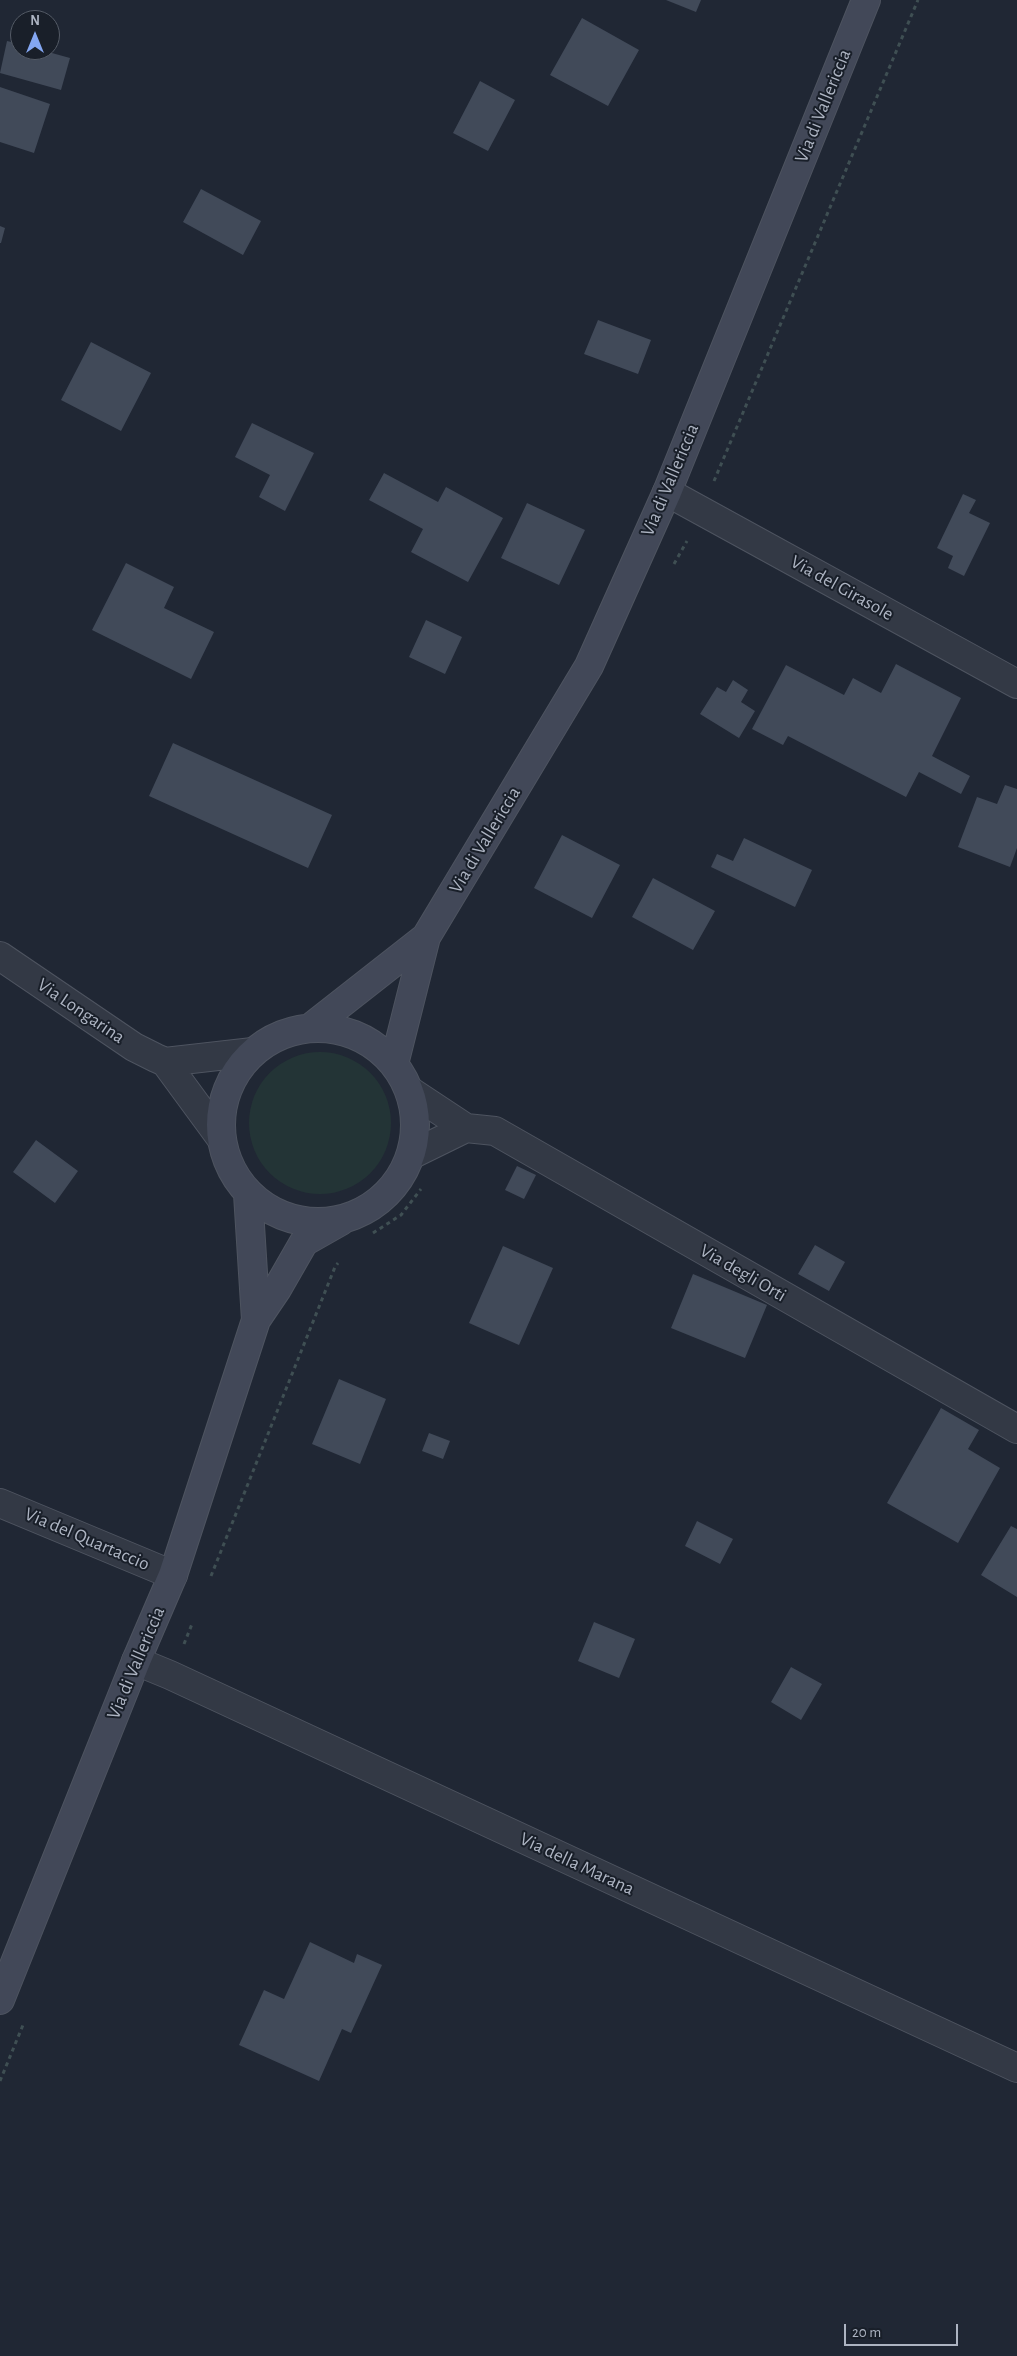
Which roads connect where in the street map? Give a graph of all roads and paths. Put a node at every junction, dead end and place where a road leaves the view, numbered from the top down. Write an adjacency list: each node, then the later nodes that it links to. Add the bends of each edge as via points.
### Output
1 (866, 0): 4 (street, Via di Vallericcia)
2 (918, 0): 3 (path)
3 (712, 487)
4 (667, 492): 5 (street, Via del Girasole); 6 (street, Via di Vallericcia, via 589,666)
5 (1017, 684)
6 (426, 938): 8 (street, Via di Vallericcia); 11 (street, Via di Vallericcia)
7 (0, 956): 10 (street, Via Longarina, via 134,1047)
8 (310, 1028): 9 (street, via 280,1035); 11 (street, via 342,1031 370,1043)
9 (253, 1052): 10 (street); 14 (street, via 233,1076 222,1105)
10 (165, 1062): 14 (street, Via Longarina)
11 (394, 1064): 12 (street)
12 (410, 1091): 13 (street, Via degli Orti); 15 (street, via 416,1122)
13 (466, 1128): 15 (street); 22 (street, Via degli Orti, via 495,1131)
14 (220, 1137): 17 (street, via 229,1167)
15 (411, 1155): 18 (street, via 396,1185 372,1207)
16 (423, 1186): 19 (path, via 401,1216)
17 (248, 1194): 18 (street, via 275,1214 308,1222); 21 (street, Via di Vallericcia)
18 (341, 1220): 21 (street, Via di Vallericcia, via 304,1242)
19 (370, 1235)
20 (341, 1260): 25 (path, via 335,1267)
21 (256, 1320): 24 (street, Via di Vallericcia)
22 (1017, 1429)
23 (0, 1503): 24 (street, Via del Quartaccio)
24 (173, 1576): 28 (street, Via di Vallericcia)
25 (210, 1578)
26 (195, 1615): 27 (path)
27 (184, 1642)
28 (136, 1661): 29 (street, Via di Vallericcia); 30 (street, Via della Marana)
29 (0, 2000)
30 (1017, 2068)

